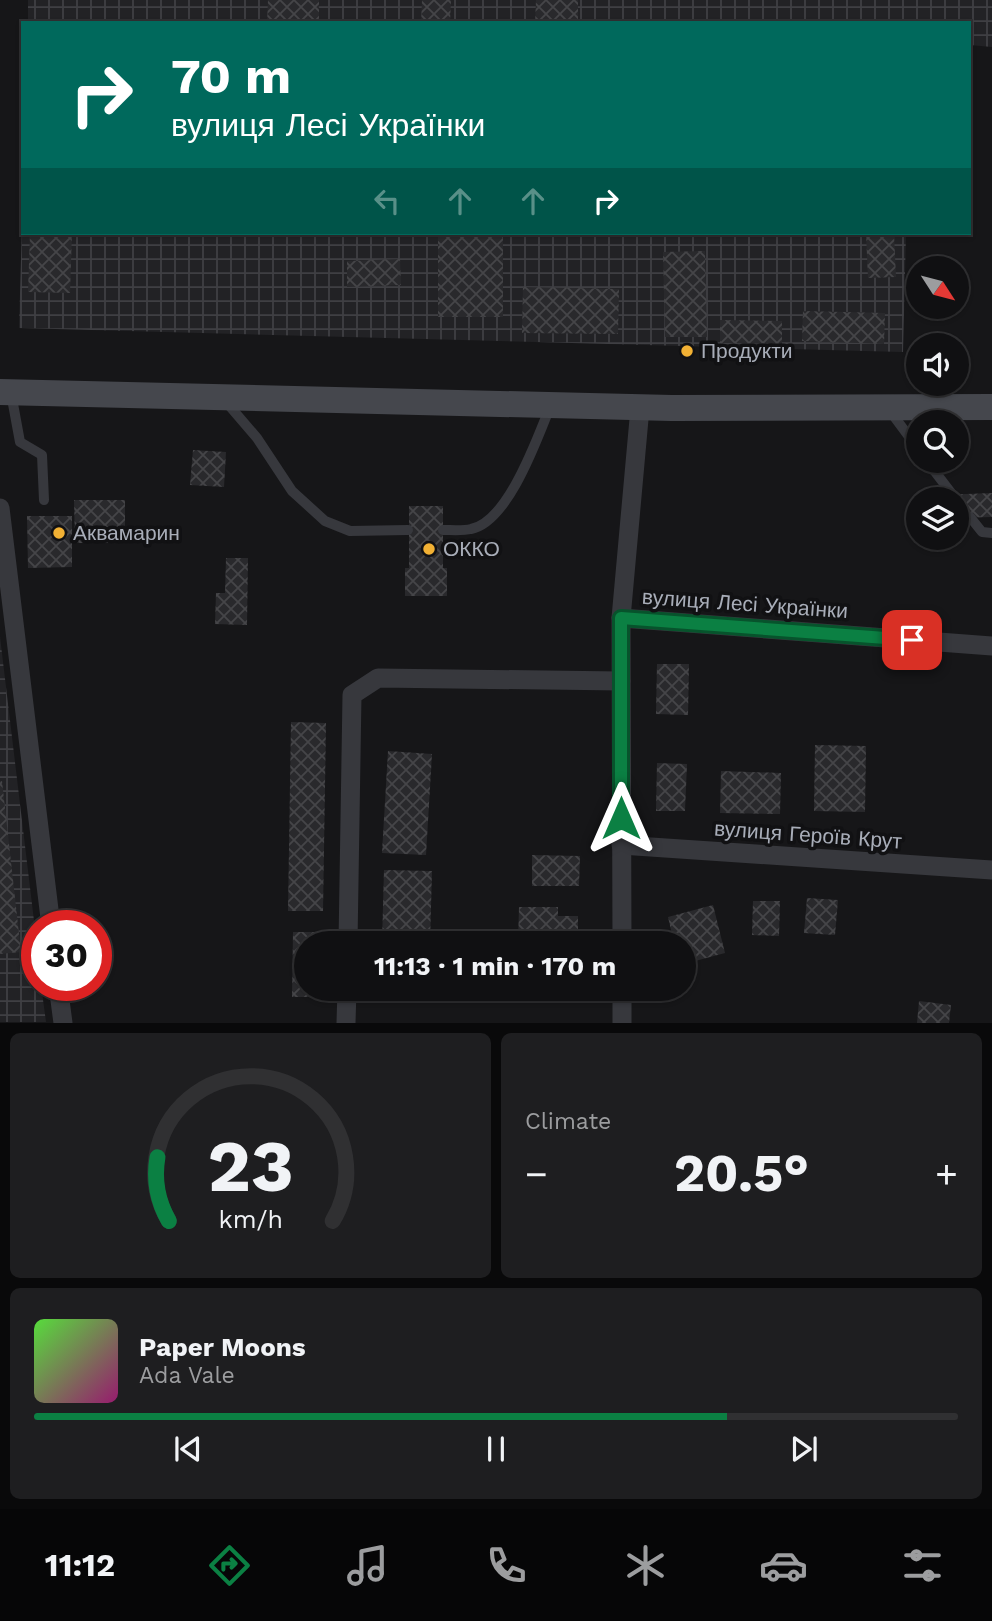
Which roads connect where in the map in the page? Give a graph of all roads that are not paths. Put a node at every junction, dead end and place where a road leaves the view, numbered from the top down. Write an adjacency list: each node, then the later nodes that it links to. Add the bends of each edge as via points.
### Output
1 (5, 392): 2 (main road); 10 (lane, via 20,442 42,455)
2 (222, 397): 3 (main road); 13 (lane, via 257,438 292,491 325,521 350,531)
3 (551, 405): 5 (main road); 14 (lane, via 501,510 473,529)
4 (992, 407): 6 (main road)
5 (640, 408): 6 (main road); 17 (street)
6 (887, 408): 7 (lane)
7 (906, 433)
8 (936, 473): 9 (lane)
9 (947, 487)
10 (44, 500)
11 (0, 508): 16 (street)
12 (970, 517): 15 (lane, via 982,532)
13 (408, 530)
14 (443, 530)
15 (992, 533)
16 (4, 573): 22 (street)
17 (621, 618): 18 (street, вулиця Лесі Українки); 19 (street)
18 (992, 646)
19 (621, 681): 20 (street); 23 (street, via 378,678 352,695)
20 (621, 845): 21 (street, вулиця Героїв Крут); 24 (street)
21 (992, 870)
22 (49, 910)
23 (348, 931)
24 (622, 931)
25 (60, 1001): 28 (street)
26 (347, 1001): 29 (street)
27 (622, 1001): 30 (street)
28 (63, 1023)
29 (346, 1023)
30 (622, 1023)

